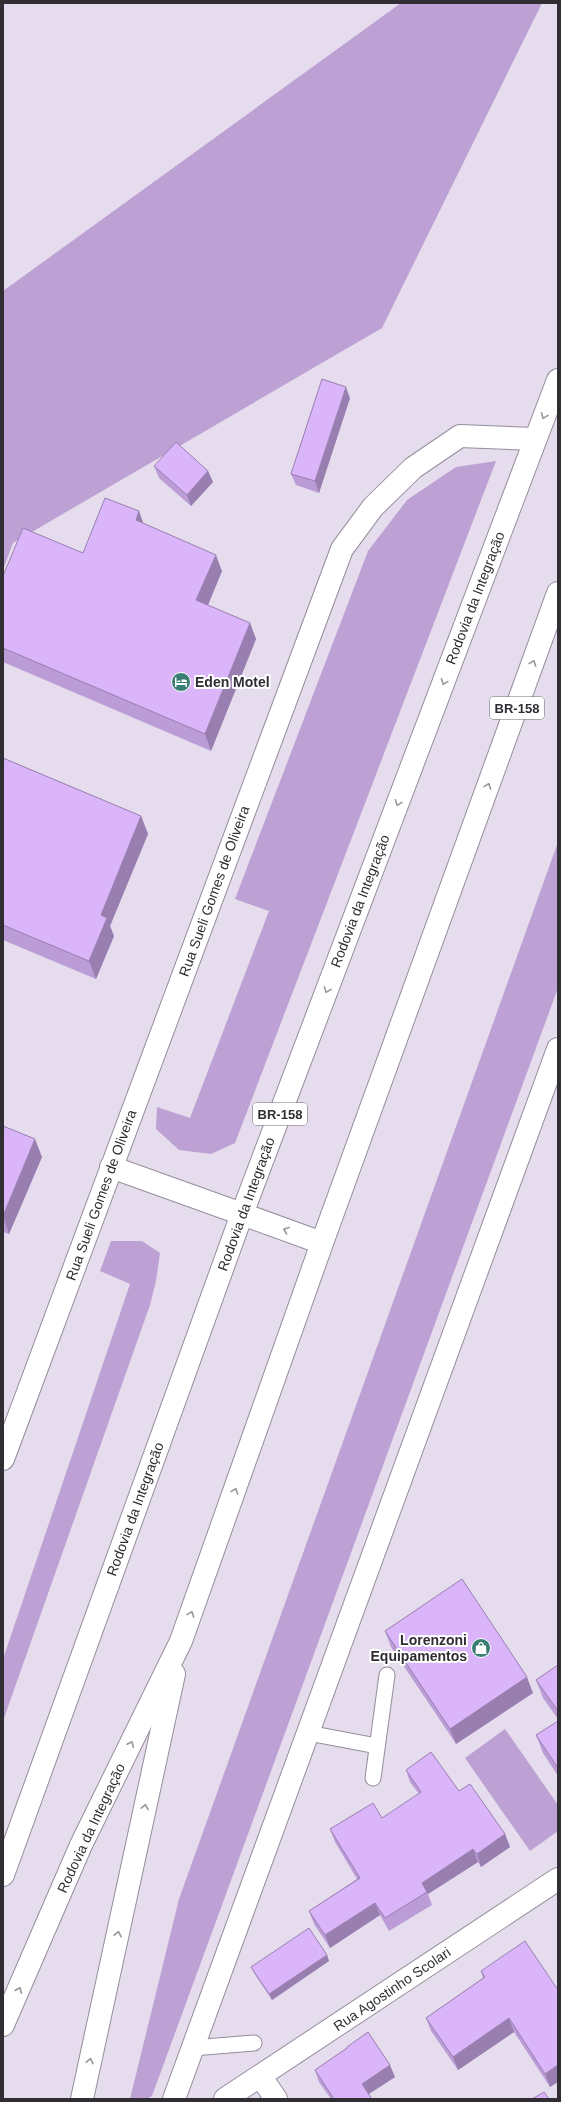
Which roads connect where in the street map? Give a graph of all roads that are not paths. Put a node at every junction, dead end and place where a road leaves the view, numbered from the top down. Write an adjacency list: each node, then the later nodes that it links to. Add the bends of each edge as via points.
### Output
1 (558, 380): 2 (main road, Rodovia da Integração / BR-158, one-way to 2)
2 (535, 439): 5 (main road, Rua Sueli Gomes de Oliveira, via 460,436 413,468 373,508 342,549); 6 (main road, Rodovia da Integração / BR-158, one-way to 6)
3 (558, 594): 7 (main road, Rodovia da Integração / BR-158, one-way to 3)
4 (558, 1049): 11 (main road)
5 (111, 1167): 6 (main road); 8 (main road, Rua Sueli Gomes de Oliveira)
6 (242, 1214): 7 (main road, one-way to 6); 14 (main road, Rodovia da Integração / BR-158)
7 (322, 1243): 9 (main road, Rodovia da Integração / BR-158, one-way to 7)
8 (3, 1459)
9 (182, 1641): 16 (main road, Rodovia da Integração / BR-158, one-way to 9, via 81,1845); 20 (main road, one-way to 9)
10 (387, 1675): 12 (lane)
11 (308, 1733): 12 (lane); 18 (main road)
12 (377, 1746): 13 (lane)
13 (373, 1778)
14 (3, 1875)
15 (558, 1879): 19 (main road, Rua Agostinho Scolari)
16 (3, 2026)
17 (254, 2043): 18 (lane)
18 (192, 2048): 21 (main road)
19 (261, 2077): 22 (main road, Rua Agostinho Scolari); 23 (main road)
20 (82, 2099)
21 (174, 2099)
22 (225, 2099)
23 (276, 2099)

